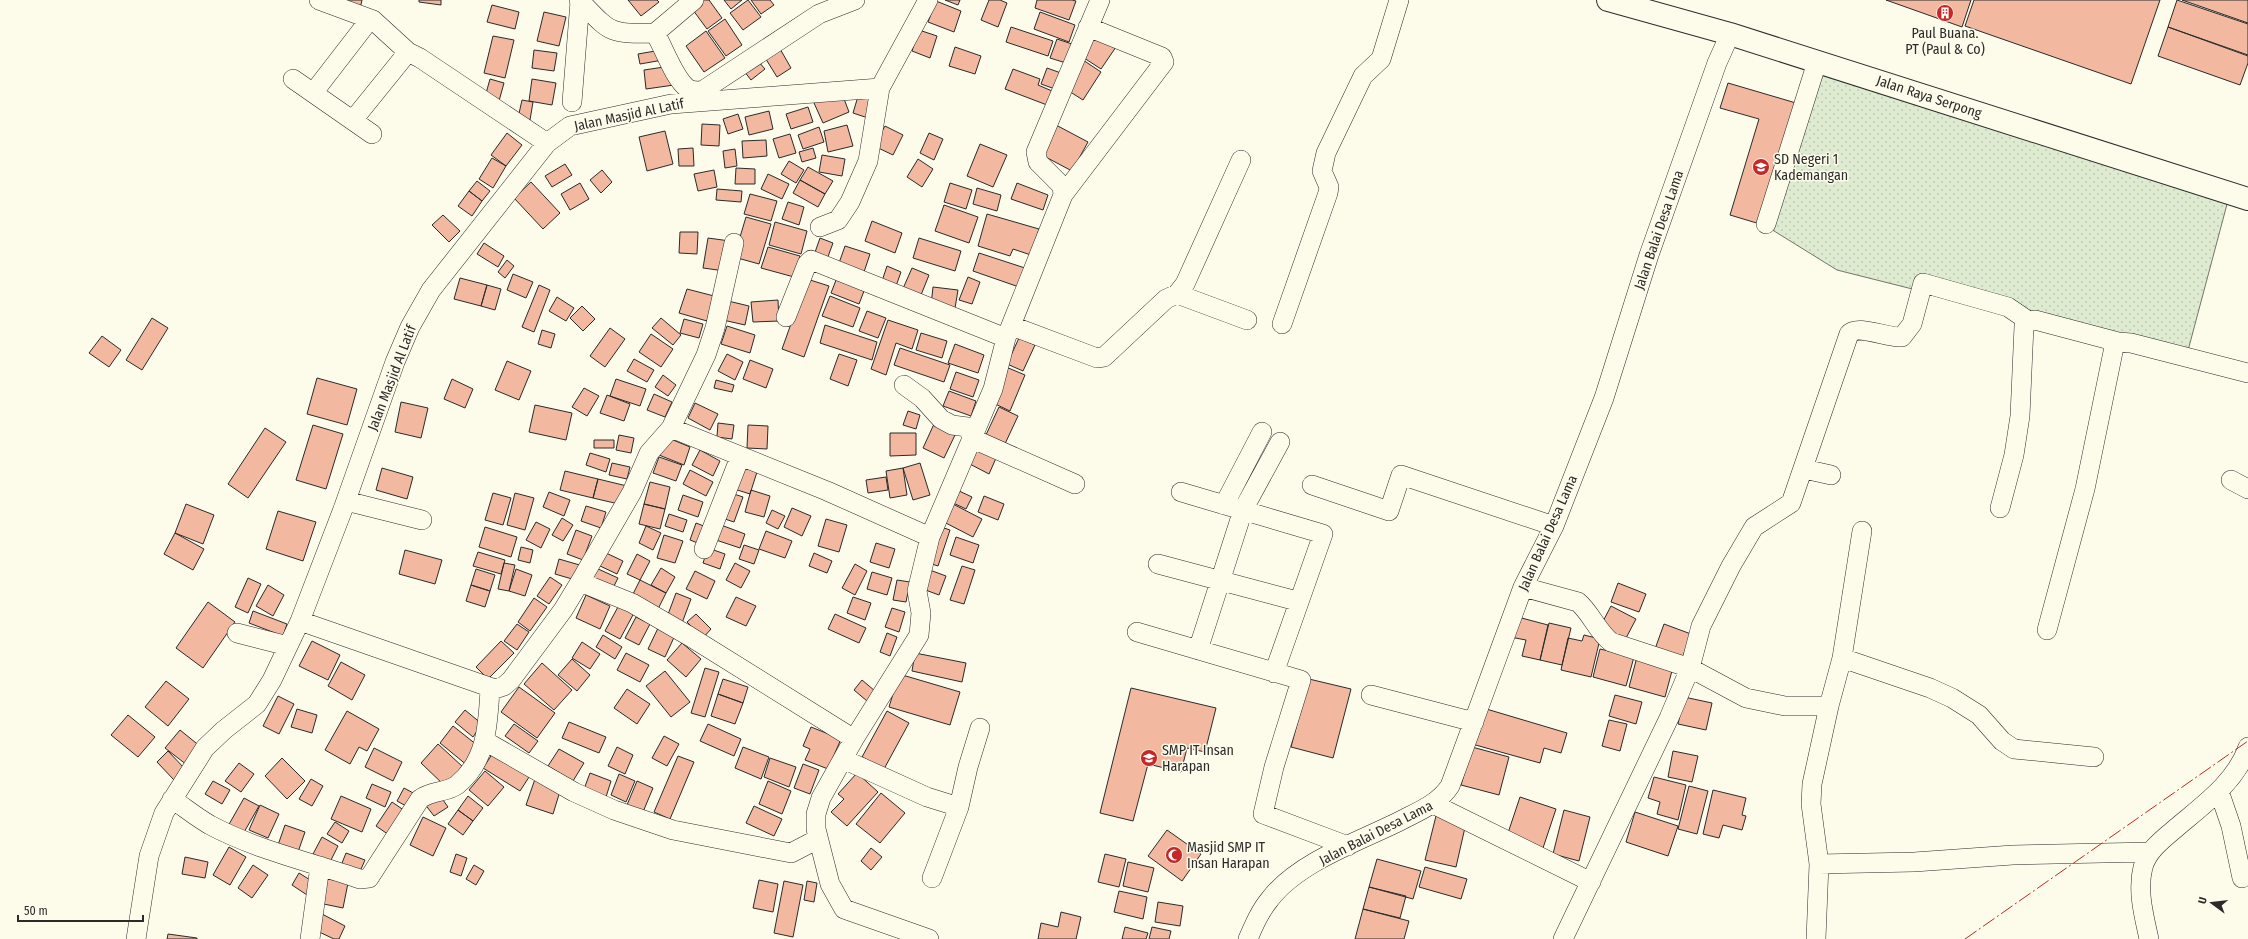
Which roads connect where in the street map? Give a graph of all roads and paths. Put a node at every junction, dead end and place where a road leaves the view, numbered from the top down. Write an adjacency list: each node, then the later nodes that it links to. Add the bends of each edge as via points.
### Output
1 (319, 0): 14 (street, via 372,20)
2 (579, 0): 12 (street, via 610,30 625,34); 19 (street)
3 (694, 0): 12 (street)
4 (855, 0): 9 (street)
5 (928, 0): 17 (street)
6 (1100, 0): 11 (street)
7 (1399, 0): 33 (street, via 1381,59 1363,76 1326,153 1322,170 1329,187 1328,193)
8 (1608, 0): 13 (main road, Jalan Raya Serpong)
9 (817, 7): 12 (street, via 702,91 688,89 681,82)
10 (364, 27): 18 (street)
11 (1088, 27): 24 (street, via 1036,152 1038,162 1062,186); 24 (street, via 1162,57 1164,62)
12 (655, 33)
13 (1730, 34): 15 (main road, Jalan Raya Serpong); 55 (street, Jalan Balai Desa Lama, via 1717,63 1649,255 1604,398)
14 (408, 52): 20 (street); 22 (street)
15 (1817, 62): 25 (main road, Jalan Raya Serpong); 26 (street)
16 (293, 79): 18 (street)
17 (880, 88): 22 (street, Jalan Masjid Al Latif, via 671,104 570,126); 27 (street, via 865,168 850,202 838,220)
18 (313, 93): 20 (street)
19 (572, 102)
20 (353, 120): 21 (street)
21 (372, 134)
22 (548, 144): 50 (street, Jalan Masjid Al Latif, via 431,290 410,327)
23 (1241, 160): 29 (street, via 1185,284)
24 (1063, 195): 34 (street)
25 (2248, 199)
26 (1766, 224)
27 (820, 227)
28 (734, 243): 38 (street, via 711,341)
29 (1177, 294): 31 (street); 34 (street, via 1166,299 1106,356 1100,358)
30 (786, 317): 34 (street, via 807,264 811,260)
31 (1247, 320)
32 (2027, 320): 35 (street); 43 (street, via 2008,307 1923,283 1912,324 1902,337 1858,330 1849,334); 52 (street, via 2024,326 2014,455)
33 (1282, 324)
34 (1009, 332): 40 (street, via 993,389)
35 (2118, 342): 36 (street, via 2131,343); 65 (street, via 2114,347 2084,489)
36 (2248, 374)
37 (904, 385): 40 (street, via 922,398 941,419)
38 (671, 428): 42 (street); 61 (street, via 648,453 632,492)
39 (1262, 432): 51 (street)
40 (973, 433): 46 (street); 57 (street)
41 (1280, 442): 53 (street)
42 (740, 457): 57 (street, via 827,491); 58 (street)
43 (1804, 469): 44 (street); 71 (street, via 1791,503 1754,527 1738,553 1701,626)
44 (1831, 475)
45 (2231, 480): 48 (street)
46 (1075, 484)
47 (1312, 485): 55 (street, via 1389,511 1401,475)
48 (2248, 489)
49 (1181, 492): 51 (street)
50 (346, 501): 54 (street); 64 (street, Jalan Masjid Al Latif)
51 (1224, 505): 53 (street)
52 (2000, 508)
53 (1243, 510): 60 (street); 63 (street, via 1322,534)
54 (422, 520)
55 (1554, 526): 62 (street, Jalan Balai Desa Lama)
56 (1862, 531): 70 (street)
57 (930, 537): 78 (street, via 917,591 921,613 919,635)
58 (704, 549)
59 (1158, 564): 60 (street)
60 (1221, 581): 63 (street); 69 (street)
61 (580, 582): 73 (street, via 563,610 511,680 500,688); 78 (street, via 632,603 676,628)
62 (1523, 587): 71 (street, via 1578,602 1605,638 1611,642); 76 (street, Jalan Balai Desa Lama)
63 (1297, 601): 72 (street)
64 (300, 621): 68 (street, Jalan Masjid Al Latif); 73 (street)
65 (2047, 630)
66 (1137, 632): 69 (street)
67 (237, 633): 68 (street)
68 (288, 646): 84 (street, Jalan Masjid Al Latif, via 258,704 205,748)
69 (1198, 650): 72 (street)
70 (1842, 658): 75 (street); 81 (street, via 1952,698 1979,715 2002,741 2014,749)
71 (1690, 668): 75 (street, via 1746,698 1785,706); 94 (street)
72 (1274, 673): 88 (street, via 1301,680 1274,767 1263,814)
73 (490, 689): 79 (street)
74 (1371, 695): 76 (street)
75 (1829, 706): 90 (street, via 1814,772 1811,804)
76 (1474, 722): 85 (street, Jalan Balai Desa Lama, via 1450,786)
77 (980, 728): 86 (street)
78 (854, 739): 82 (street)
79 (485, 741): 87 (street, via 574,792 614,810 673,830 791,853); 91 (street, via 477,762 457,784 428,793 420,799 369,878 360,879)
80 (2248, 747): 83 (street, via 2238,767)
81 (2094, 757)
82 (843, 759): 86 (street, via 927,797); 87 (street, via 819,803 816,814)
83 (2218, 791): 89 (street); 93 (street, via 2231,826)
84 (172, 799): 91 (street, via 223,831); 95 (street, Jalan Masjid Al Latif, via 164,813 149,856)
85 (1433, 804): 88 (street, Jalan Balai Desa Lama); 94 (street)
86 (959, 807): 92 (street)
87 (818, 839): 97 (street, via 830,884 844,909)
88 (1348, 846): 98 (street, Jalan Balai Desa Lama, via 1320,860 1287,882 1270,898)
89 (2150, 852): 90 (street); 101 (street, via 2143,867 2141,890 2141,905)
90 (1819, 864): 100 (street)
91 (320, 866): 96 (street)
92 (932, 878)
93 (2242, 878)
94 (1591, 882): 99 (street)
95 (136, 939)
96 (310, 939)
97 (930, 939)
98 (1248, 939)
99 (1563, 939)
100 (1816, 939)
101 (2149, 939)

